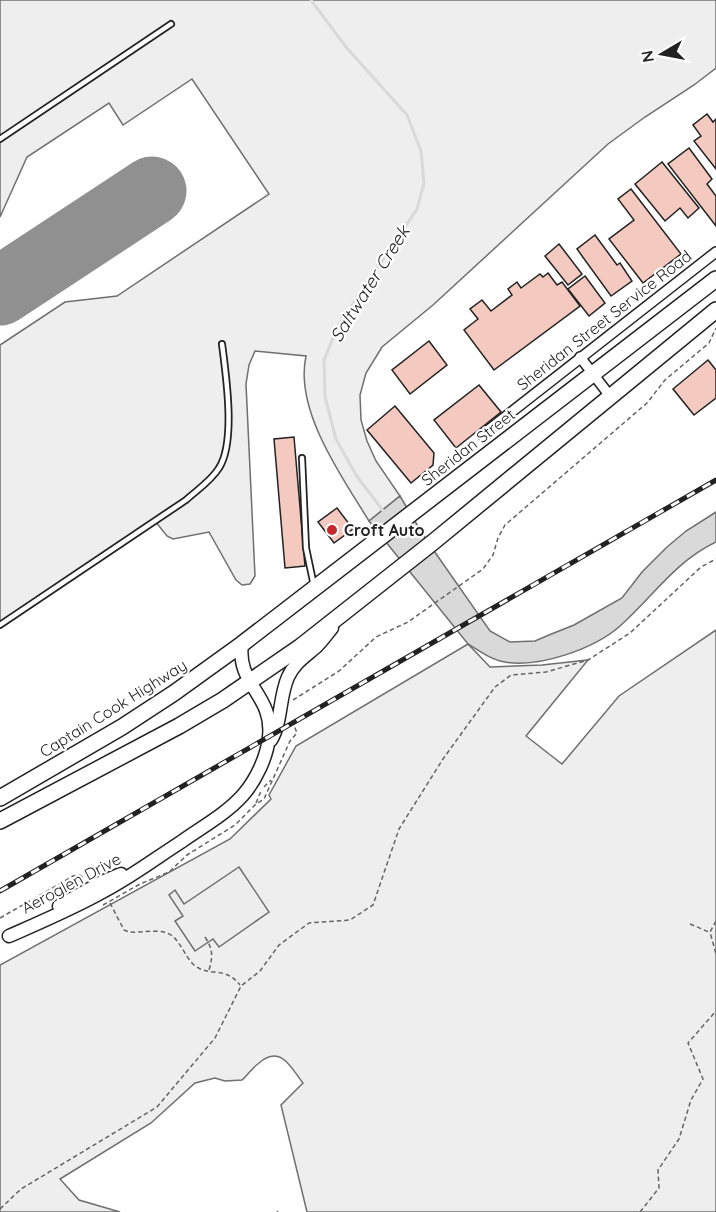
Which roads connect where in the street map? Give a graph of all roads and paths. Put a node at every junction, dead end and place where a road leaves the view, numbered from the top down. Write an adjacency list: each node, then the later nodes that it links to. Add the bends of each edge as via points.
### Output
1 (171, 24): 2 (lane)
2 (0, 139)
3 (716, 252): 8 (street, Sheridan Street Service Road)
4 (716, 279): 9 (highway, Sheridan Street)
5 (716, 310): 10 (highway)
6 (716, 328): 19 (path, via 709,343 665,380 647,404 512,518 501,531 491,560 483,569 408,622 376,637 339,671 293,700)
7 (222, 344): 16 (lane, via 228,448 212,478 186,500)
8 (580, 357): 9 (street); 11 (street, Sheridan Street Service Road)
9 (592, 373): 10 (street); 14 (highway, Sheridan Street)
10 (610, 396): 15 (highway)
11 (482, 435)
12 (302, 458): 14 (lane, via 306,548)
13 (716, 559): 37 (path, via 701,567 630,633 588,660 546,672 511,675 495,687 399,829 373,905 350,920 309,923 279,945 260,970)
14 (315, 588): 17 (highway, Sheridan Street)
15 (341, 616): 18 (highway); 21 (street, Aeroglen Drive, via 316,647 294,666 282,696 276,732)
16 (0, 625)
17 (242, 644): 18 (street, Aeroglen Drive, via 241,661); 23 (highway, Captain Cook Highway, via 122,727)
18 (250, 682): 21 (street, Aeroglen Drive, via 266,708); 25 (highway, via 149,744)
19 (290, 706)
20 (290, 716): 22 (path, via 297,733)
21 (266, 749): 34 (street, Aeroglen Drive, via 251,784 232,806 150,862 89,888)
22 (272, 779): 24 (path); 24 (path, via 264,799)
23 (0, 798)
24 (256, 804): 27 (path, via 170,872 140,884)
25 (0, 821)
26 (87, 884): 29 (path, via 80,875 73,876)
27 (110, 903): 28 (path); 36 (path, via 124,930 166,933 174,937 196,967)
28 (99, 904)
29 (0, 918)
30 (716, 921): 32 (path)
31 (690, 924): 32 (path)
32 (710, 932): 35 (path)
33 (205, 937): 36 (path, via 212,948)
34 (4, 938)
35 (716, 954)
36 (209, 971): 37 (path, via 226,974)
37 (241, 986): 39 (path, via 215,1038 157,1107 21,1189)
38 (716, 1011): 40 (path, via 688,1043 703,1079 691,1100 679,1139 658,1170 659,1188)
39 (0, 1209)
40 (640, 1212)

